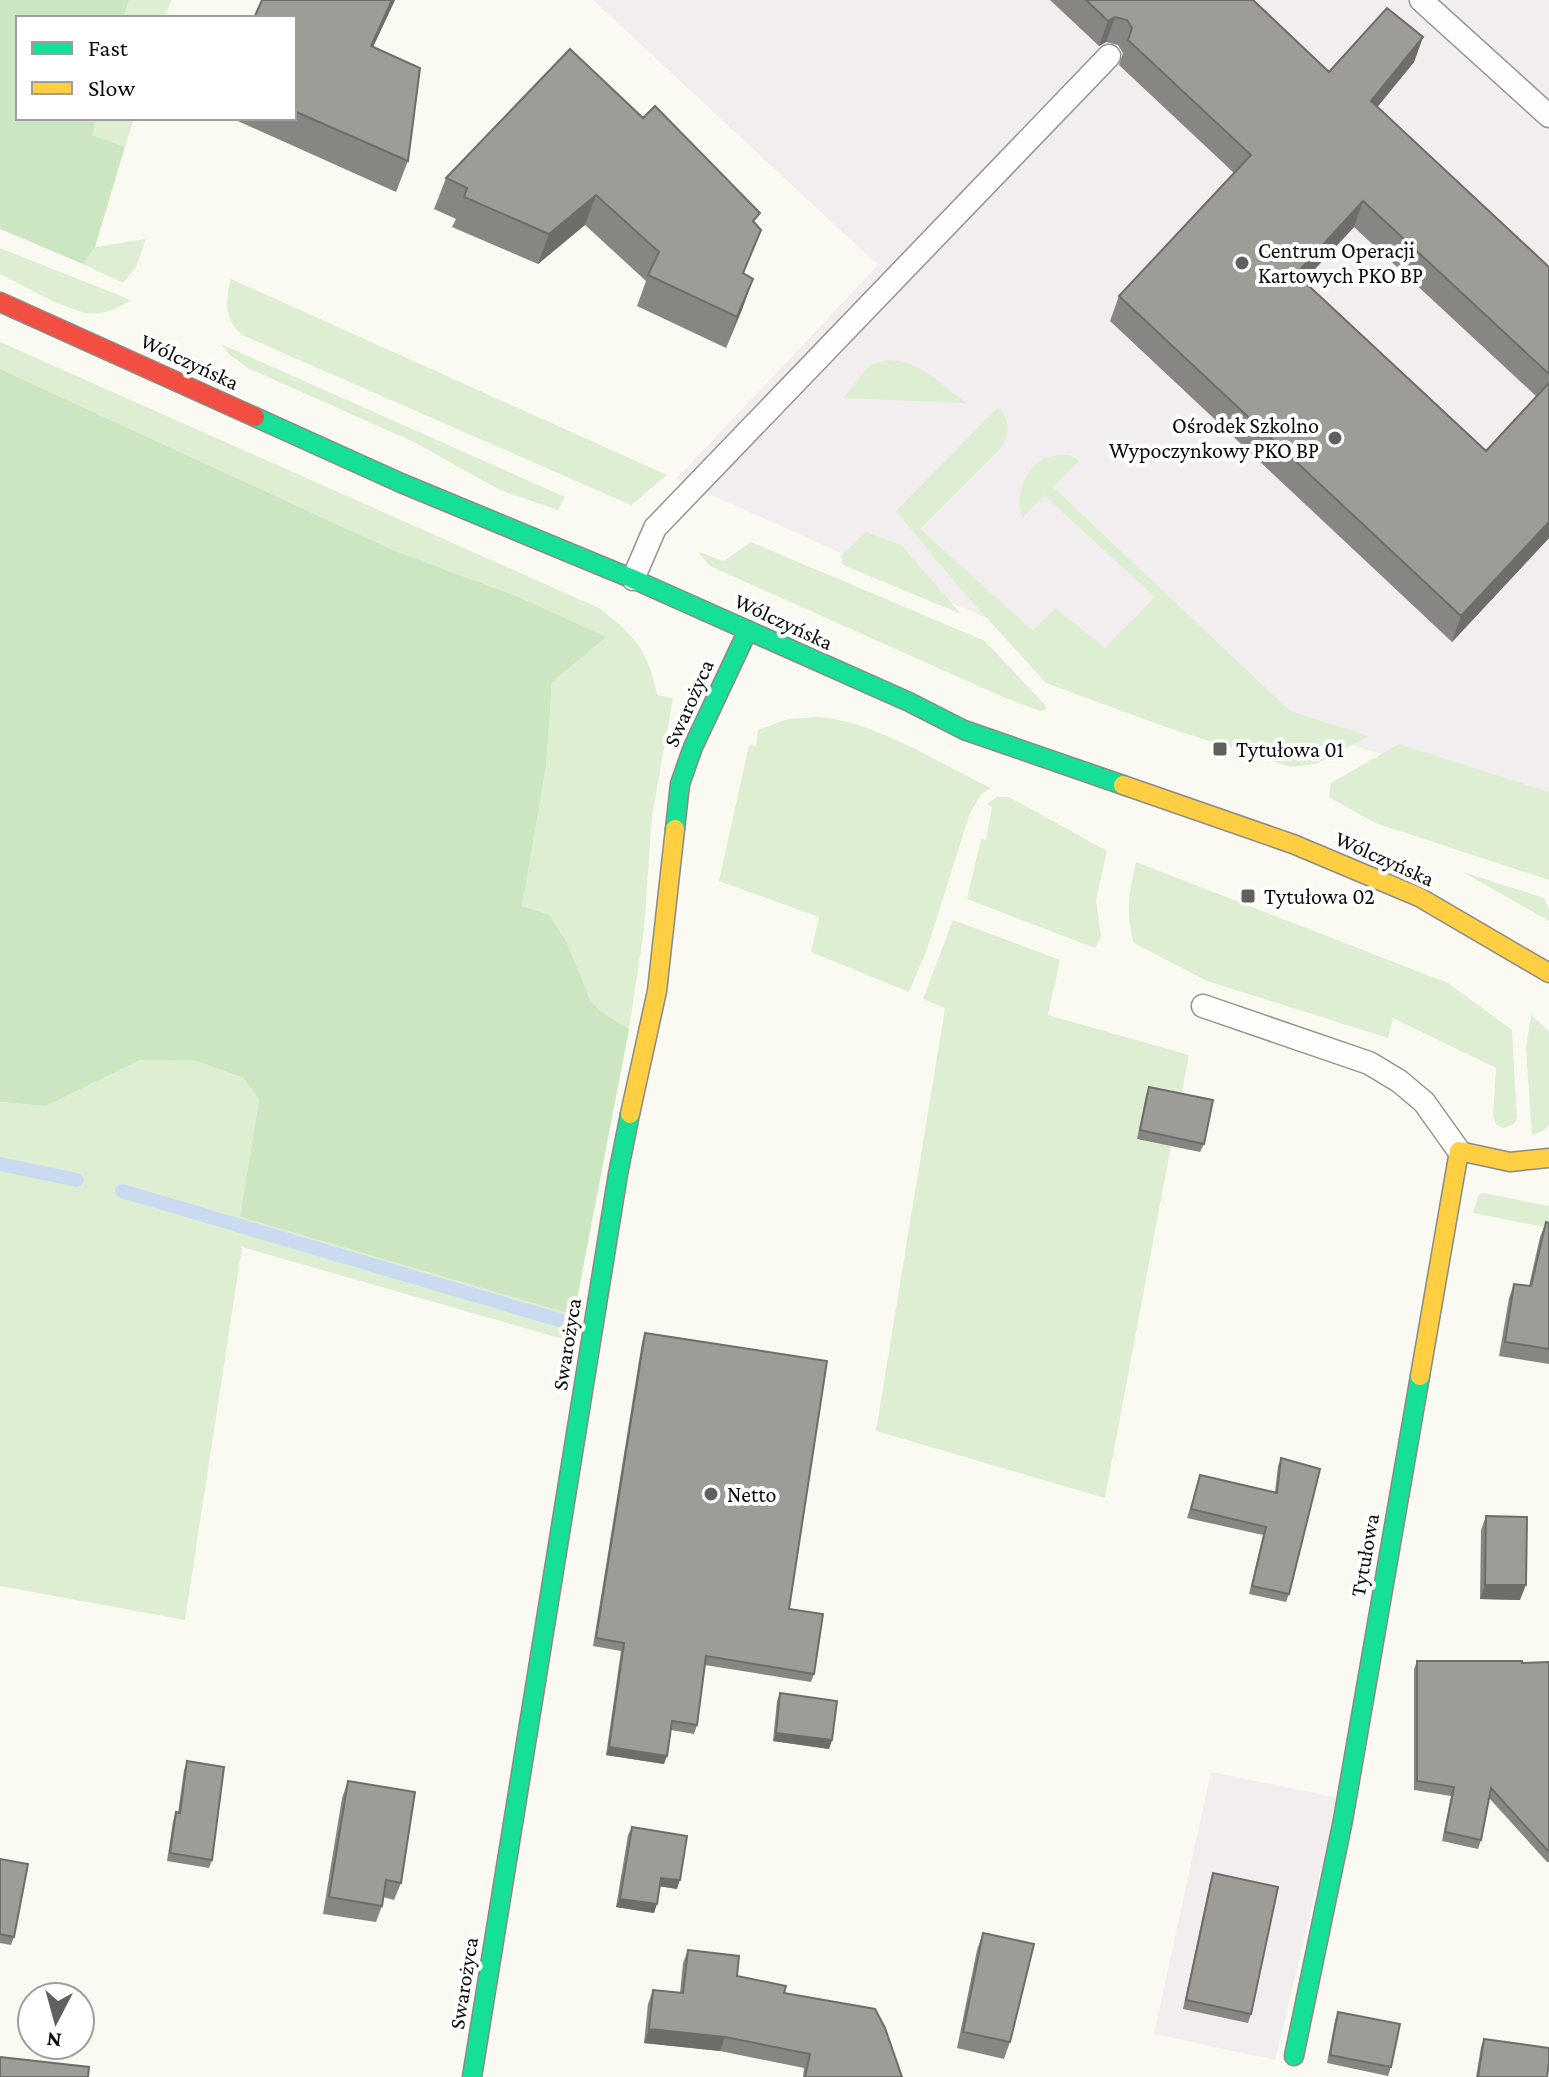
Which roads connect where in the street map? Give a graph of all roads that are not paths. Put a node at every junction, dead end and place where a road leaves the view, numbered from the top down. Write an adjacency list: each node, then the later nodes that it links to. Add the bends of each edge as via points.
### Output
1 (1421, 0): 3 (lane)
2 (1109, 56): 5 (lane, via 655,528)
3 (1549, 116)
4 (0, 302): 5 (street, Wólczyńska, via 401,483)
5 (633, 579): 6 (street, Wólczyńska)
6 (748, 630): 7 (street, Wólczyńska, via 964,730 1293,844 1405,891); 12 (street, Swarożyca, via 680,784 657,991 615,1190)
7 (1549, 973)
8 (1203, 1006): 9 (lane, via 1369,1063 1424,1102)
9 (1459, 1151): 10 (street, via 1510,1162); 11 (street, Tytułowa, via 1343,1820)
10 (1549, 1158)
11 (1294, 2056)
12 (472, 2077)

